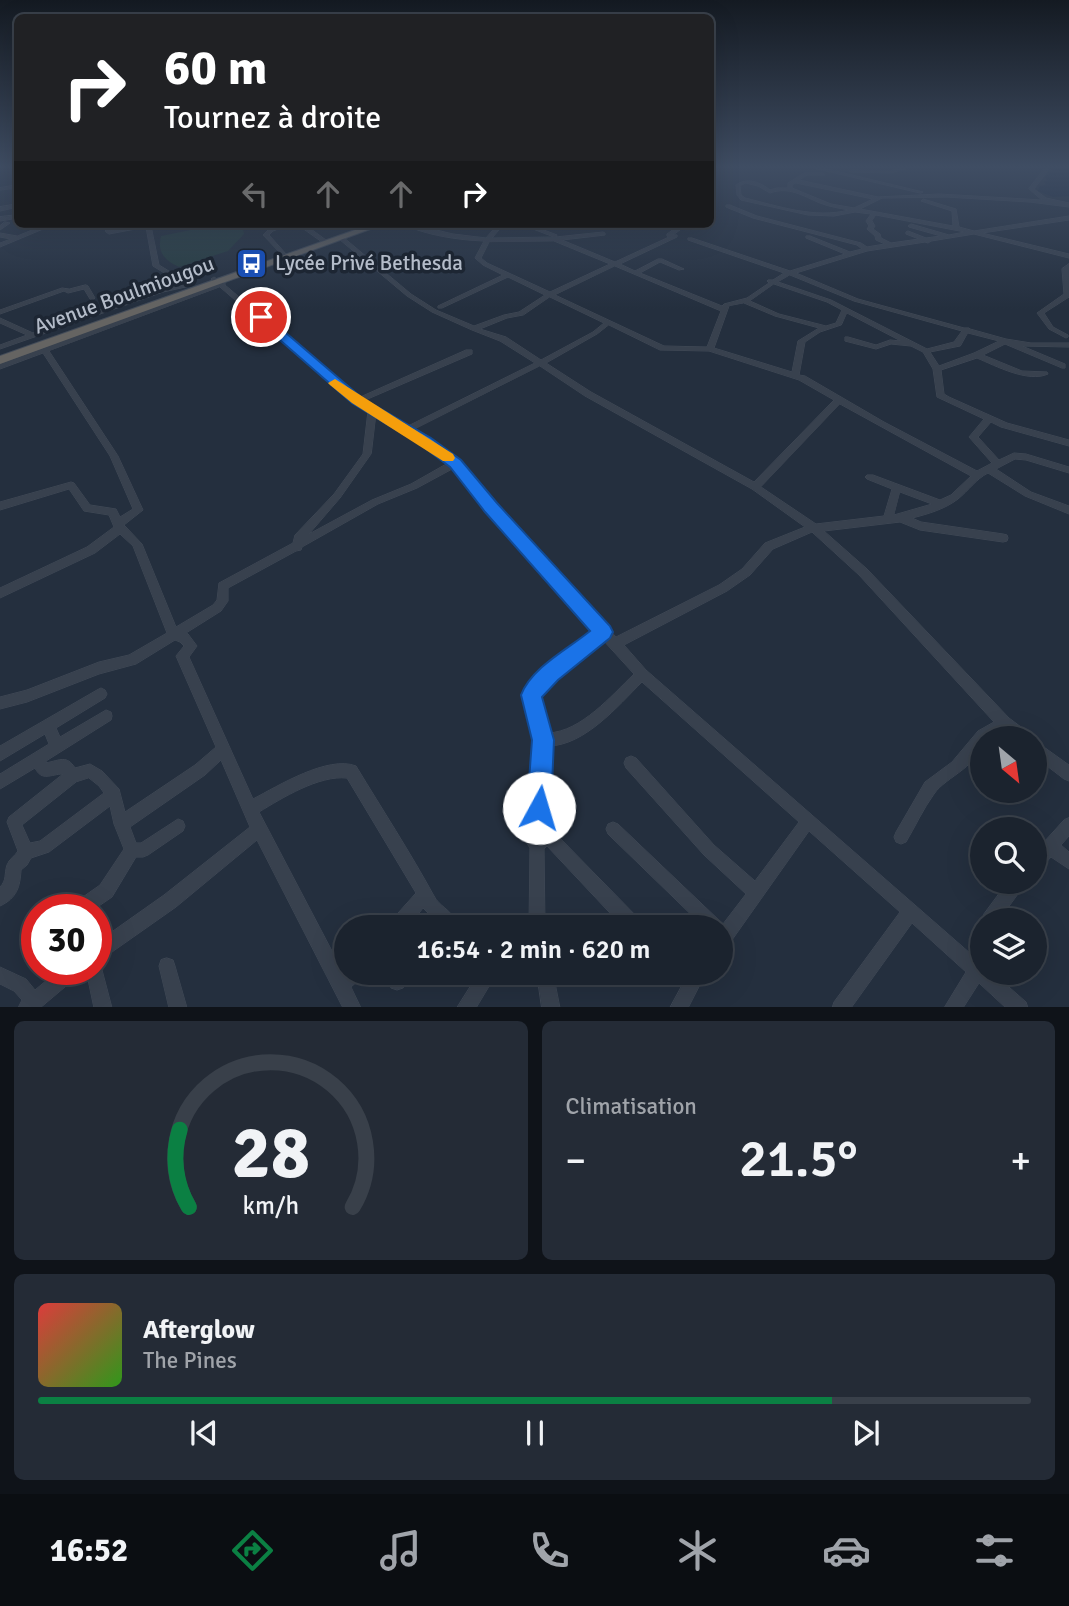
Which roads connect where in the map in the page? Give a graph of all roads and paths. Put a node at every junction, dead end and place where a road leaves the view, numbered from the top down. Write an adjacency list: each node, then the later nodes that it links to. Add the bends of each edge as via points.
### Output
1 (750, 215): 21 (street)
2 (812, 215): 21 (street)
3 (874, 215): 38 (street, via 870,229)
4 (882, 215): 7 (street)
5 (955, 215): 22 (street)
6 (1069, 218): 24 (street)
7 (911, 223): 22 (street); 31 (street); 36 (street, via 908,234)
8 (39, 228): 26 (street)
9 (109, 228): 10 (street, via 109,232)
10 (131, 228)
11 (149, 228): 53 (street, via 156,266)
12 (277, 228): 41 (street, via 266,235)
13 (306, 228): 34 (street)
14 (358, 228): 34 (highway, Avenue Boulmiougou)
15 (369, 228): 32 (highway, Avenue Boulmiougou)
16 (419, 228): 35 (street, via 453,238)
17 (498, 228): 35 (street)
18 (534, 228): 29 (street)
19 (598, 228): 27 (street)
20 (680, 228): 40 (street)
21 (803, 229): 39 (street)
22 (956, 229): 24 (street)
23 (603, 233): 27 (street)
24 (975, 233): 31 (street); 43 (street)
25 (0, 235): 26 (street)
26 (17, 235): 37 (street)
27 (589, 236): 29 (street)
28 (550, 237): 29 (street); 35 (street); 45 (street)
29 (558, 237)
30 (808, 237): 42 (street)
31 (951, 237): 36 (street)
32 (341, 238): 52 (highway, Avenue Boulmiougou); 66 (street, via 409,295)
33 (690, 239): 49 (street)
34 (323, 240): 41 (highway, Avenue Boulmiougou)
35 (486, 240): 50 (street, via 478,258)
36 (929, 241): 38 (street)
37 (0, 245)
38 (892, 246): 39 (street)
39 (866, 249): 42 (street)
40 (639, 252): 44 (street); 45 (street)
41 (283, 254): 52 (highway, Avenue Boulmiougou)
42 (850, 254): 49 (street)
43 (1069, 256)
44 (660, 260): 47 (street); 48 (street)
45 (614, 264): 48 (street); 54 (street)
46 (1069, 266): 57 (street, via 1065,269 1067,295)
47 (681, 269)
48 (635, 273): 60 (street)
49 (790, 273): 51 (street); 67 (street, via 856,300)
50 (508, 275): 54 (street); 59 (street)
51 (770, 281): 56 (street); 61 (street, via 803,290)
52 (218, 282): 53 (highway, Avenue Boulmiougou); 74 (street); 79 (highway, Avenue Boulmiougou); 87 (street)
53 (189, 286): 68 (street, via 162,290); 77 (highway, Avenue Boulmiougou)
54 (549, 295): 64 (street); 66 (street, via 521,314)
55 (93, 298): 62 (street, via 86,287 64,289)
56 (745, 301): 60 (street, via 730,303); 65 (street)
57 (1055, 302): 58 (street); 69 (street, via 1040,313)
58 (1069, 306)
59 (440, 307)
60 (725, 310): 73 (street)
61 (845, 311): 65 (street, via 839,324); 71 (street)
62 (0, 312)
63 (0, 320): 68 (street)
64 (608, 323): 73 (street, via 663,348); 80 (street)
65 (828, 328): 71 (street, via 846,341 876,347 890,342); 85 (street, via 802,341)
66 (474, 329): 80 (street, via 503,339)
67 (967, 329): 70 (street); 75 (street, via 957,344)
68 (32, 335): 72 (street)
69 (1067, 340): 70 (street, via 1031,345)
70 (1005, 341): 78 (street); 81 (street)
71 (914, 345): 75 (street)
72 (0, 347)
73 (710, 349): 85 (street)
74 (45, 351): 82 (street); 104 (street, via 114,456 138,510)
75 (926, 351): 83 (street)
76 (469, 352): 87 (street)
77 (0, 354)
78 (977, 355): 83 (street); 84 (street, via 1021,373)
79 (0, 360)
80 (538, 363): 90 (street); 97 (street)
81 (1062, 366)
82 (0, 367)
83 (937, 369): 89 (street, via 943,397)
84 (1044, 374)
85 (795, 375): 86 (street)
86 (839, 400): 95 (street); 97 (street)
87 (357, 401): 88 (street)
88 (372, 410): 90 (street); 107 (street, via 366,454 337,496 299,538)
89 (989, 419): 91 (street); 93 (street, via 974,437)
90 (404, 431): 92 (street)
91 (1069, 443)
92 (455, 463): 107 (street); 109 (street)
93 (993, 466): 94 (street, via 1014,456); 95 (street); 101 (street, via 1028,494)
94 (1069, 470)
95 (977, 475): 99 (street)
96 (870, 477): 98 (street)
97 (755, 487): 105 (street)
98 (897, 487): 99 (street); 103 (street)
99 (941, 504): 102 (street)
100 (0, 506): 104 (street, via 68,484 87,508 113,513)
101 (1069, 510)
102 (901, 518): 103 (street); 106 (street, via 920,526)
103 (888, 519): 105 (street)
104 (119, 525): 108 (street, via 91,550); 110 (street, via 137,544)
105 (814, 528): 111 (street, via 769,546 746,572 723,588); 116 (street, via 863,572)
106 (1003, 538)
107 (297, 547): 110 (street, via 223,586 217,608)
108 (0, 593)
109 (604, 632): 111 (street); 119 (street, via 531,695)
110 (173, 634): 114 (street, via 132,660); 121 (street, via 191,646 181,656)
111 (615, 644): 112 (street)
112 (642, 674): 119 (street, via 580,730); 132 (street)
113 (101, 694): 117 (street)
114 (0, 703)
115 (106, 716): 120 (street)
116 (1004, 723): 118 (street); 138 (street, via 983,736 957,767 930,787)
117 (48, 725): 120 (street); 122 (street)
118 (1008, 726)
119 (543, 740): 139 (street)
120 (57, 746): 124 (street)
121 (224, 748): 131 (street); 133 (street)
122 (0, 754)
123 (1047, 757): 126 (street)
124 (37, 759): 127 (street, via 43,770 66,766); 128 (street)
125 (631, 763): 145 (street, via 709,850)
126 (1069, 774)
127 (72, 776): 129 (street, via 90,771); 143 (street, via 14,822)
128 (0, 782)
129 (114, 794): 133 (street); 143 (street, via 44,847)
130 (511, 808): 139 (street)
131 (250, 809): 136 (street); 147 (street, via 336,769 351,771)
132 (808, 821): 145 (street); 149 (street)
133 (121, 824): 141 (street)
134 (1069, 825): 140 (street)
135 (178, 826): 141 (street, via 143,850)
136 (259, 829): 156 (street); 157 (street, via 309,928)
137 (613, 829): 154 (street)
138 (901, 837)
139 (542, 840): 152 (street); 153 (street)
140 (1051, 847): 142 (street); 144 (street)
141 (132, 850): 146 (street)
142 (1047, 851)
143 (26, 852): 148 (street, via 14,866 12,886)
144 (1069, 861)
145 (755, 893): 155 (street)
146 (102, 894)
147 (425, 894): 150 (street); 151 (street)
148 (0, 898)
149 (910, 912): 159 (street); 176 (street)
150 (407, 915)
151 (442, 915)
152 (536, 915)
153 (622, 915)
154 (701, 915)
155 (733, 920)
156 (112, 942)
157 (334, 960)
158 (167, 966): 171 (street)
159 (970, 966)
160 (0, 975): 169 (street, via 20,985)
161 (970, 978): 177 (street)
162 (52, 985): 169 (street)
163 (98, 985): 170 (street)
164 (349, 985): 172 (street)
165 (481, 985): 173 (street)
166 (547, 985): 174 (street)
167 (689, 985): 175 (street)
168 (993, 985): 178 (street)
169 (30, 1004)
170 (103, 1007)
171 (178, 1007)
172 (354, 1007)
173 (465, 1007)
174 (551, 1007)
175 (678, 1007)
176 (840, 1007)
177 (952, 1007)
178 (1020, 1007)

